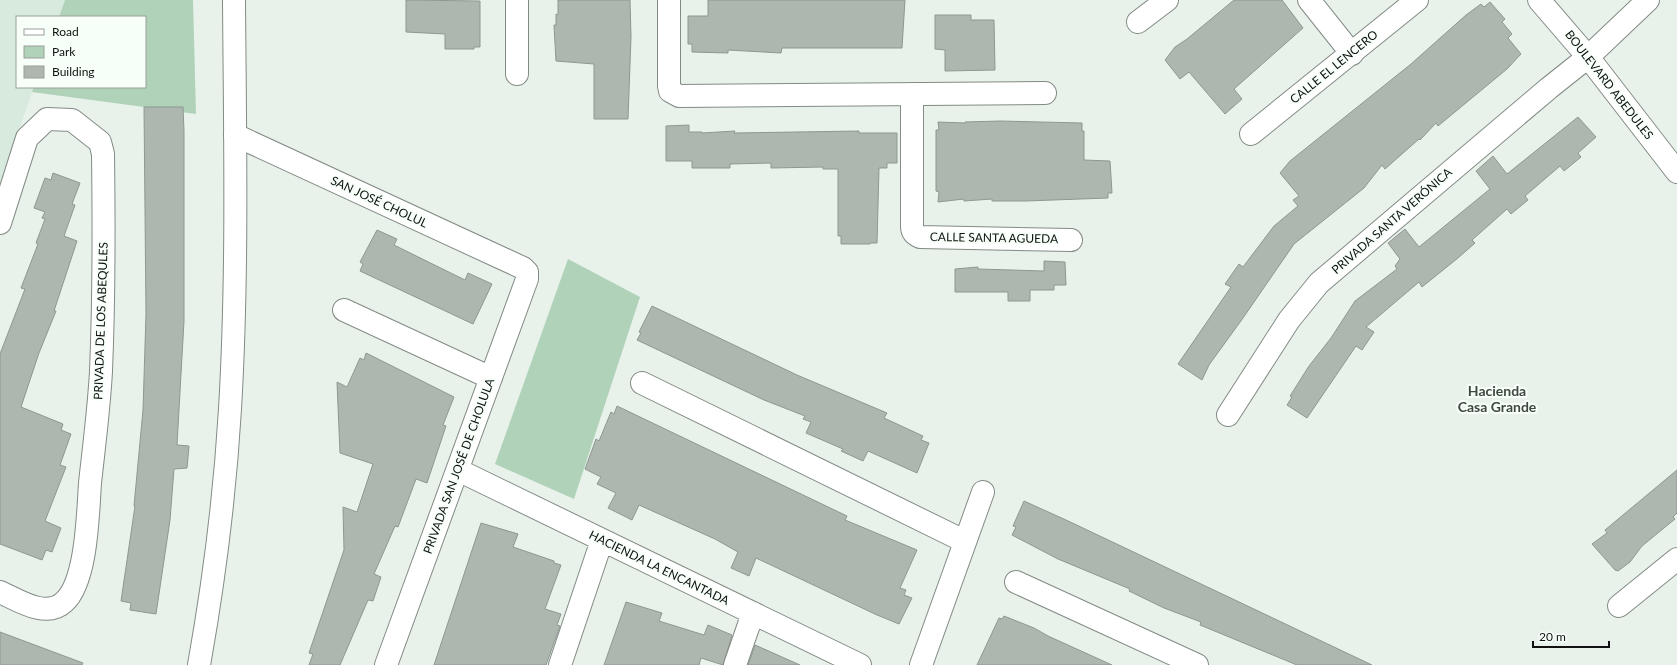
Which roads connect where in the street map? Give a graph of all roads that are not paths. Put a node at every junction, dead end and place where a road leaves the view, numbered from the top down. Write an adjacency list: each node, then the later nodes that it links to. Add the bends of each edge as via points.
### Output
1 (234, 0): 16 (street)
2 (517, 0): 12 (street)
3 (669, 0): 14 (street, via 669,86 670,91 679,96)
4 (1167, 0): 9 (street)
5 (1308, 0): 10 (street)
6 (1417, 0): 10 (street, CALLE EL LENCERO)
7 (1539, 0): 11 (street, BOULEVARD ABEDULES)
8 (1648, 0): 11 (street, PRIVADA SANTA VERÓNICA)
9 (1138, 22)
10 (1352, 54): 15 (street, CALLE EL LENCERO)
11 (1588, 57): 17 (street, BOULEVARD ABEDULES); 24 (street, PRIVADA SANTA VERÓNICA, via 1319,284 1289,320)
12 (517, 74)
13 (1045, 93): 14 (street)
14 (912, 94): 19 (street, CALLE SANTA AGUEDA, via 912,232 920,237)
15 (1250, 134)
16 (234, 135): 20 (street, SAN JOSÉ CHOLUL); 34 (street, via 234,277 230,409 218,530)
17 (1677, 172)
18 (0, 223): 31 (street, PRIVADA DE LOS ABEQULES, via 27,138 47,119 72,120 100,142 103,154 104,241 101,373 84,556 74,589 64,603 50,609 30,607)
19 (1071, 240)
20 (523, 268): 22 (street, PRIVADA SAN JOSÉ DE CHOLULA, via 527,272 527,279)
21 (344, 310): 22 (street)
22 (491, 378): 25 (street, PRIVADA SAN JOSÉ DE CHOLULA)
23 (642, 383): 28 (street)
24 (1228, 415)
25 (458, 470): 27 (street, HACIENDA LA ENCANTADA); 35 (street, PRIVADA SAN JOSÉ DE CHOLULA)
26 (983, 492): 28 (street)
27 (602, 540): 33 (street, HACIENDA LA ENCANTADA); 36 (street)
28 (964, 541): 39 (street)
29 (1677, 559): 32 (street)
30 (1016, 582): 40 (street)
31 (0, 592)
32 (1619, 606)
33 (753, 613): 37 (street); 38 (street, HACIENDA LA ENCANTADA)
34 (199, 665)
35 (386, 665)
36 (560, 665)
37 (734, 665)
38 (860, 665)
39 (921, 665)
40 (1197, 665)

